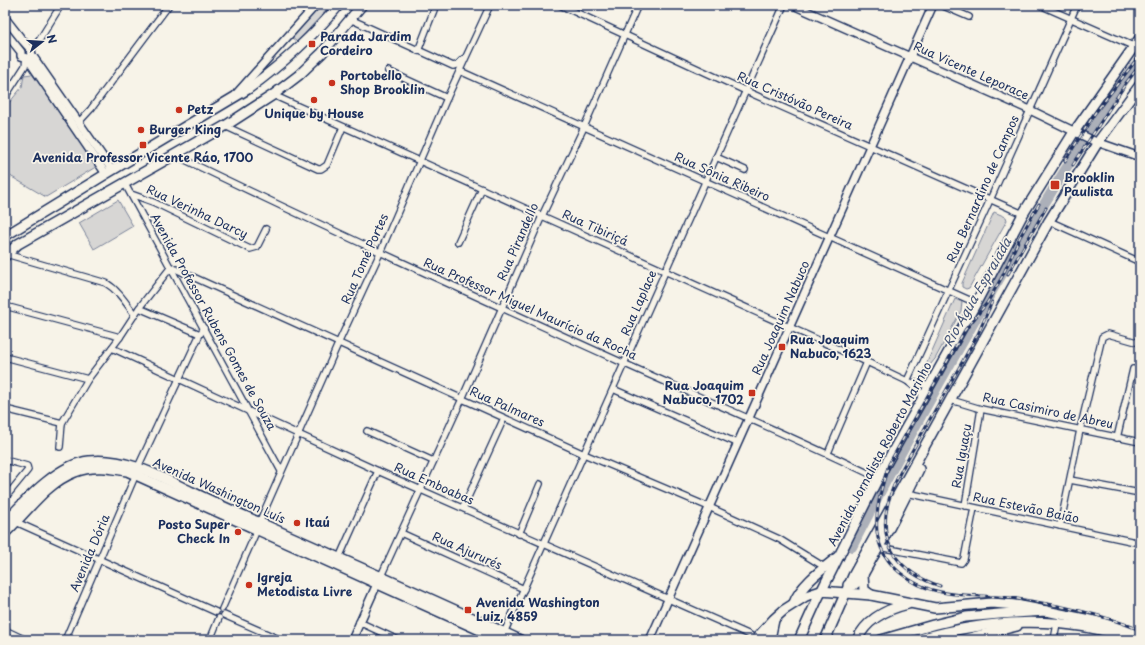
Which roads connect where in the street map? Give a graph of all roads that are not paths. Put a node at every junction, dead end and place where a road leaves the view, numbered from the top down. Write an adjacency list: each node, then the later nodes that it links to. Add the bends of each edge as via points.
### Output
1 (61, 5): 25 (street)
2 (169, 5): 37 (street)
3 (316, 5): 34 (street)
4 (339, 5): 34 (main road, via 298,48 263,78)
5 (362, 5): 19 (main road)
6 (490, 5): 26 (street, Rua Tomé Portes)
7 (560, 5): 21 (street, Rua Cristóvão Pereira)
8 (638, 5): 21 (street, Rua Pirandello)
9 (784, 5): 31 (street, Rua Laplace)
10 (792, 5): 27 (street, Rua Vicente Leporace)
11 (933, 5): 27 (street, Rua Joaquim Nabuco)
12 (941, 5): 16 (street)
13 (1040, 5): 18 (street)
14 (1076, 5): 18 (street, Rua Bernardino de Campos)
15 (434, 10): 24 (street)
16 (969, 17)
17 (5, 18): 25 (street)
18 (1070, 18): 23 (street); 36 (street, Rua Bernardino de Campos)
19 (350, 20): 24 (street); 32 (main road, via 322,53)
20 (5, 32): 25 (street, via 21,52 23,48)
21 (625, 36): 31 (street, Rua Cristóvão Pereira); 40 (street, Rua Pirandello)
22 (1140, 38): 23 (main road, Avenida Jornalista Roberto Marinho)
23 (1133, 46): 41 (main road, Avenida Jornalista Roberto Marinho)
24 (418, 51): 26 (street, via 453,66)
25 (29, 54): 33 (street, via 25,66); 37 (street); 49 (street)
26 (467, 55): 29 (street, Rua Tomé Portes)
27 (910, 56): 36 (street, Rua Vicente Leporace); 43 (street, Rua Joaquim Nabuco)
28 (388, 71): 35 (street)
29 (460, 71): 35 (street, Rua Tomé Portes); 40 (street, Rua Sônia Ribeiro)
30 (1140, 85): 42 (main road)
31 (746, 91): 43 (street, Rua Cristóvão Pereira); 45 (street, Rua Laplace)
32 (273, 95): 38 (main road); 39 (street, Rua Tibiriçá)
33 (5, 97)
34 (234, 97): 49 (main road)
35 (447, 98): 47 (street, Rua Tomé Portes)
36 (1030, 110): 41 (street, Rua Vicente Leporace); 54 (street, Rua Bernardino de Campos)
37 (79, 122): 49 (street)
38 (225, 126): 39 (street, via 318,170 327,165); 44 (main road)
39 (343, 127): 47 (street, Rua Tibiriçá)
40 (584, 127): 50 (street, Rua Sônia Ribeiro); 56 (street, Rua Pirandello)
41 (1076, 132): 42 (street, Rua Vicente Leporace); 55 (main road, Avenida Jornalista Roberto Marinho)
42 (1096, 141): 46 (street, Rua Vicente Leporace); 57 (main road)
43 (870, 147): 54 (street, Rua Cristóvão Pereira); 60 (street, Rua Joaquim Nabuco)
44 (175, 155): 51 (main road); 62 (street, Rua Professor Miguel Maurício da Rocha)
45 (716, 157): 48 (street); 50 (street, Rua Laplace)
46 (1140, 157)
47 (420, 161): 52 (street, Rua Tibiriçá); 62 (street, Rua Tomé Portes)
48 (745, 170)
49 (109, 172): 59 (main road)
50 (706, 182): 60 (street, Rua Sônia Ribeiro); 66 (street, Rua Laplace)
51 (125, 184): 53 (street, Avenida Professor Rubens Gomes de Souza); 63 (main road, via 18,244)
52 (482, 189): 56 (street, Rua Tibiriçá); 61 (street)
53 (131, 194): 58 (street, Rua Verinha Darcy, via 250,249 257,247); 65 (street, Avenida Professor Rubens Gomes de Souza)
54 (990, 200): 55 (street, Rua Cristóvão Pereira); 67 (street, Rua Bernardino de Campos)
55 (1023, 214): 68 (main road, Avenida Jornalista Roberto Marinho)
56 (542, 216): 66 (street, Rua Tibiriçá); 70 (street, Rua Pirandello)
57 (1049, 221): 64 (street); 91 (main road)
58 (266, 229)
59 (5, 236)
60 (829, 237): 67 (street, Rua Sônia Ribeiro); 73 (street, Rua Joaquim Nabuco)
61 (458, 242)
62 (380, 253): 70 (street, Rua Professor Miguel Maurício da Rocha); 78 (street, Rua Tomé Portes)
63 (6, 255): 72 (street, via 106,283 118,292)
64 (1140, 262)
65 (171, 267): 71 (street); 74 (street, Avenida Professor Rubens Gomes de Souza); 78 (street, Rua Palmares)
66 (666, 271): 73 (street, Rua Tibiriçá); 82 (street, Rua Laplace)
67 (949, 291): 68 (street, Rua Sônia Ribeiro); 86 (street, Rua Bernardino de Campos)
68 (976, 303): 87 (main road, Avenida Jornalista Roberto Marinho)
69 (5, 306): 76 (street)
70 (501, 307): 82 (street, Rua Professor Miguel Maurício da Rocha); 90 (street, Rua Pirandello)
71 (139, 308): 72 (street); 75 (street)
72 (135, 315): 76 (street)
73 (789, 327): 81 (street, Rua Tibiriçá); 95 (street, Rua Joaquim Nabuco)
74 (204, 328): 75 (street, Avenida Dória); 94 (street, Avenida Professor Rubens Gomes de Souza)
75 (200, 334): 85 (street, Avenida Dória)
76 (120, 337): 79 (street)
77 (1140, 343): 98 (street, via 1104,335)
78 (338, 344): 90 (street, Rua Palmares); 101 (street, Rua Tomé Portes)
79 (112, 348): 84 (street); 85 (street, Rua Emboabas)
80 (5, 357): 84 (street)
81 (867, 362): 86 (street, Rua Tibiriçá); 106 (street)
82 (624, 363): 88 (street, Rua Laplace); 95 (street, Rua Professor Miguel Maurício da Rocha)
83 (1133, 369): 102 (street)
84 (88, 379): 97 (street)
85 (179, 379): 94 (street, Rua Emboabas); 110 (street, Avenida Dória)
86 (907, 381): 87 (street, Rua Tibiriçá); 89 (street, Rua Tibiriçá)
87 (930, 386): 89 (main road, Avenida Jornalista Roberto Marinho)
88 (613, 390): 104 (street); 107 (street, Rua Laplace)
89 (925, 396): 113 (main road, Avenida Jornalista Roberto Marinho)
90 (462, 399): 96 (street, Rua Palmares); 109 (street, Rua Pirandello)
91 (951, 400): 93 (street, Rua Casimiro de Abreu); 100 (main road)
92 (5, 409): 97 (street)
93 (981, 409): 98 (street, Rua Casimiro de Abreu); 121 (street, Rua Iguaçu)
94 (249, 412): 101 (street, Rua Emboabas); 111 (street, Avenida Professor Rubens Gomes de Souza)
95 (749, 417): 104 (street, Rua Joaquim Nabuco); 106 (street, Rua Professor Miguel Maurício da Rocha)
96 (504, 418): 107 (street, Rua Palmares); 123 (street)
97 (62, 423): 105 (street)
98 (1080, 430): 102 (street, Rua Casimiro de Abreu); 114 (street)
99 (367, 431): 109 (street)
100 (932, 432): 117 (main road, via 931,444); 140 (main road)
101 (298, 434): 111 (street, Rua Tomé Portes); 112 (street, Rua Emboabas)
102 (1117, 438): 103 (street, Rua Casimiro de Abreu)
103 (1140, 442)
104 (737, 443): 122 (street, Rua Joaquim Nabuco)
105 (60, 447)
106 (828, 453): 113 (street, Rua Professor Miguel Maurício da Rocha)
107 (584, 454): 122 (street, Rua Palmares); 132 (street, Rua Laplace)
108 (5, 460): 119 (street, via 26,466 28,470)
109 (433, 461): 116 (street, Rua Pirandello)
110 (137, 471): 120 (main road, Avenida Washington Luís, via 120,462 104,460 79,463 64,469); 126 (main road, Avenida Washington Luís); 128 (main road, Avenida Washington Luís, via 100,468 75,472 54,485); 135 (street, Avenida Dória)
111 (281, 471): 126 (street, Rua Tomé Portes)
112 (378, 471): 116 (street, Rua Emboabas); 134 (street)
113 (878, 478): 136 (main road, Avenida Jornalista Roberto Marinho, via 839,556)
114 (1070, 480): 118 (street); 127 (street)
115 (540, 484): 130 (street)
116 (421, 489): 123 (street, Rua Emboabas); 129 (street, Rua Pirandello)
117 (907, 493): 121 (street, Rua Estevão Baião); 133 (main road)
118 (1140, 493)
119 (5, 498)
120 (28, 498): 125 (main road); 128 (main road, Avenida Washington Luís)
121 (965, 506): 124 (street, Rua Estevão Baião)
122 (709, 507): 136 (street, Rua Palmares, via 780,539); 143 (street, Rua Joaquim Nabuco)
123 (463, 508): 130 (street, Rua Emboabas)
124 (974, 508): 127 (street, Rua Estevão Baião); 133 (street, via 961,564)
125 (5, 514)
126 (258, 526): 134 (main road, Avenida Washington Luís); 138 (main road, Avenida Washington Luís); 146 (street, Rua Tomé Portes)
127 (1060, 526): 131 (street, Rua Estevão Baião)
128 (8, 528): 135 (street)
129 (401, 533): 138 (street, Rua Pirandello); 139 (street, Rua Ajururés)
130 (519, 534): 132 (street, Rua Emboabas)
131 (1140, 543)
132 (544, 544): 139 (street, Rua Laplace); 143 (street, Rua Emboabas)
133 (879, 547): 137 (main road)
134 (339, 558): 138 (main road, Avenida Washington Luís)
135 (99, 560): 146 (street); 158 (street, Avenida Dória)
136 (828, 570): 141 (main road); 144 (main road, via 804,587)
137 (862, 575): 140 (main road, via 854,586); 142 (main road, via 864,590)
138 (379, 580): 150 (street); 155 (main road, Avenida Washington Luís)
139 (524, 589): 155 (street, Rua Laplace)
140 (847, 589): 141 (main road); 142 (main road); 167 (main road)
141 (821, 591): 144 (main road); 166 (main road)
142 (871, 595): 145 (main road)
143 (668, 598): 156 (street, Rua Emboabas); 164 (street, Rua Joaquim Nabuco)
144 (794, 603): 149 (main road)
145 (911, 604): 147 (main road, via 935,608 1003,603); 168 (main road, via 895,607 882,614 865,628)
146 (219, 610): 148 (street, via 224,611)
147 (1046, 611): 154 (main road, via 1109,624); 169 (main road, via 966,617)
148 (222, 616): 159 (street); 160 (street)
149 (774, 619): 156 (main road); 165 (main road)
150 (359, 622): 161 (street); 162 (street)
151 (1032, 622): 152 (main road); 170 (main road, via 979,625); 171 (main road)
152 (1056, 624): 172 (street); 173 (main road, via 1084,626)
153 (5, 630): 157 (street)
154 (1140, 635)
155 (502, 638): 163 (main road, Avenida Washington Luís)
156 (753, 638)
157 (26, 640)
158 (65, 640)
159 (210, 640)
160 (281, 640)
161 (352, 640)
162 (398, 640)
163 (520, 640)
164 (650, 640)
165 (772, 640)
166 (799, 640)
167 (825, 640)
168 (857, 640)
169 (881, 640)
170 (916, 640)
171 (960, 640)
172 (1054, 640)
173 (1133, 640)

